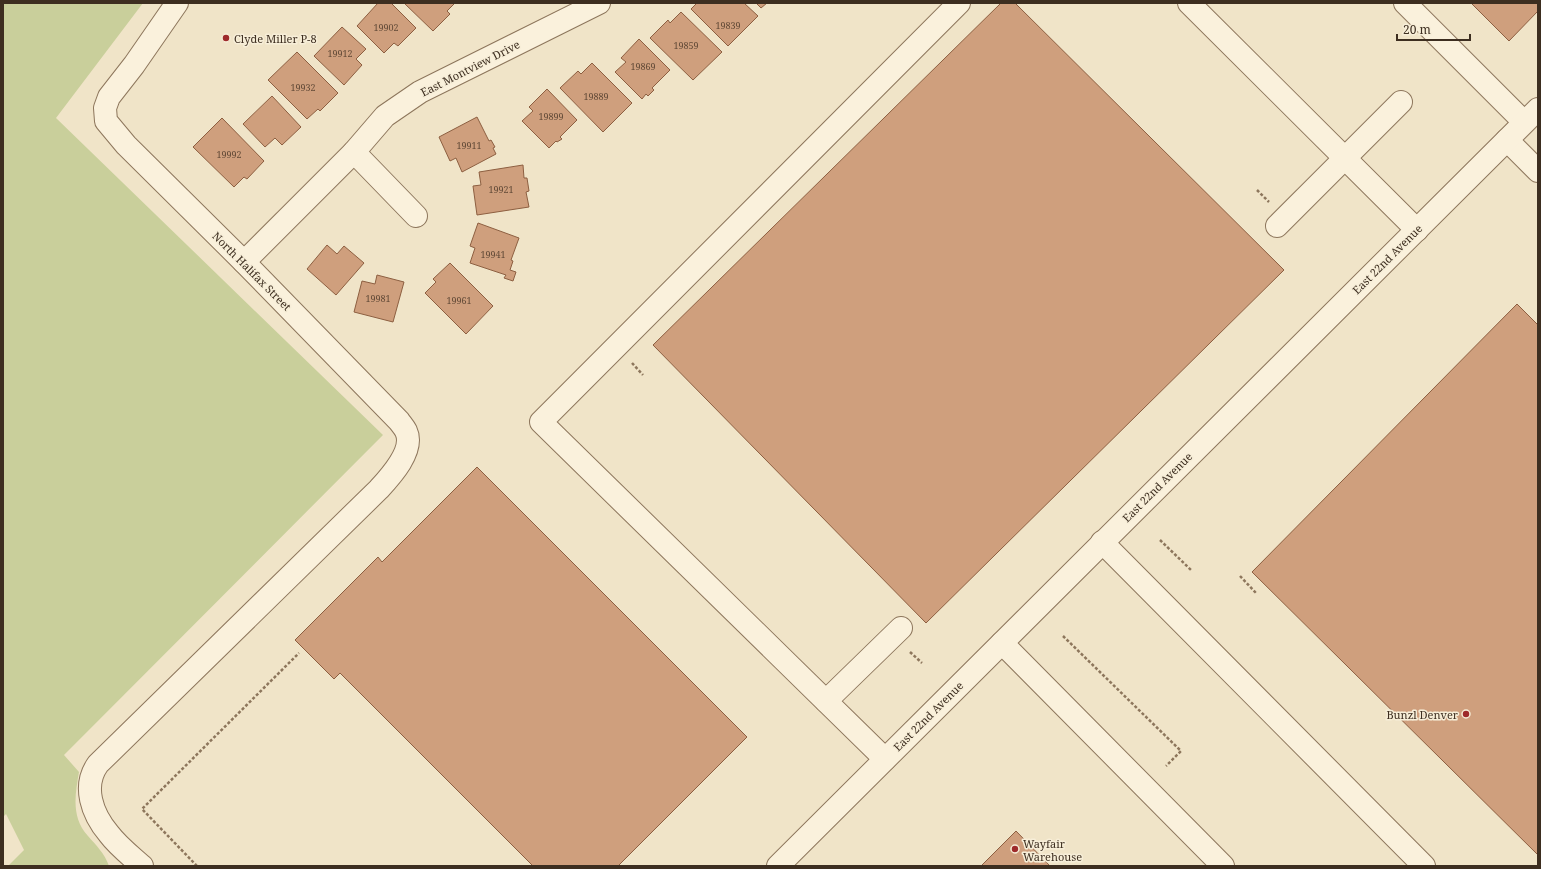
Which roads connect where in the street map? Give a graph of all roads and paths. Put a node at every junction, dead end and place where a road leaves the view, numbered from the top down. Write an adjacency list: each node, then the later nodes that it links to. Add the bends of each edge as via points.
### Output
1 (177, 3): 16 (street, North Halifax Street, via 109,97 105,108 106,121 126,145)
2 (599, 3): 9 (street, East Montview Drive, via 420,92 385,116)
3 (959, 3): 30 (street, via 541,422)
4 (1189, 3): 10 (street)
5 (1405, 3): 7 (street)
6 (1402, 102): 10 (street)
7 (1531, 116): 8 (street, East 22nd Avenue)
8 (1507, 140): 11 (street); 15 (street, East 22nd Avenue)
9 (354, 152): 13 (street); 16 (street, East Montview Drive)
10 (1345, 158): 14 (street); 15 (street)
11 (1538, 171)
12 (1257, 190): 14 (path)
13 (416, 216)
14 (1275, 217)
15 (1417, 230): 20 (street, East 22nd Avenue)
16 (244, 262): 33 (street, North Halifax Street, via 399,420 407,432 407,443 399,464 390,477 93,771 90,793 101,823)
17 (630, 362): 18 (path)
18 (643, 375)
19 (1160, 540): 21 (path)
20 (1102, 542): 26 (street, East 22nd Avenue); 37 (street)
21 (1191, 570)
22 (1240, 576): 23 (path)
23 (1256, 593)
24 (901, 628): 30 (street)
25 (1063, 636): 32 (path, via 1181,751)
26 (1002, 643): 31 (street, East 22nd Avenue); 36 (street)
27 (909, 650): 29 (path)
28 (299, 653): 34 (path, via 142,809)
29 (922, 663)
30 (826, 701): 31 (street)
31 (885, 759): 35 (street, East 22nd Avenue)
32 (1166, 766)
33 (142, 866)
34 (197, 866)
35 (778, 866)
36 (1223, 866)
37 (1424, 866)

